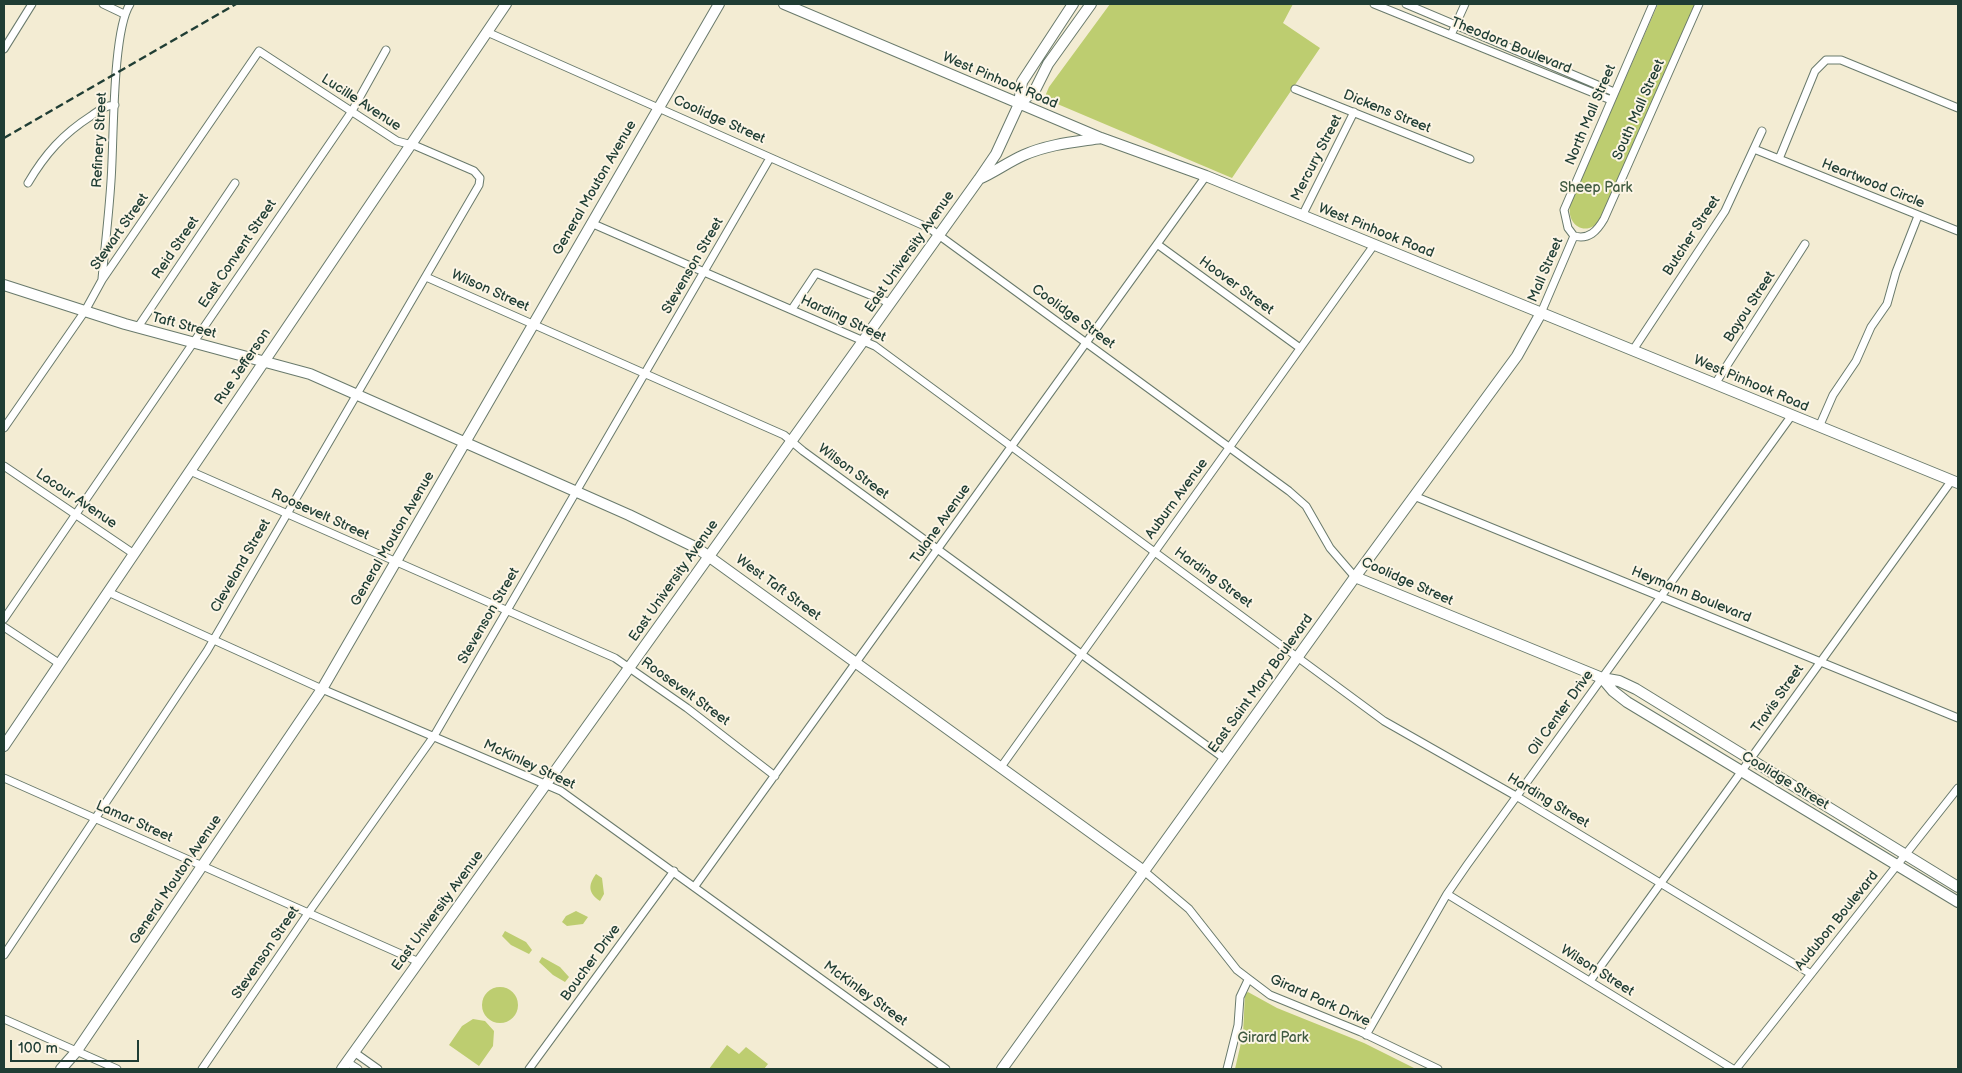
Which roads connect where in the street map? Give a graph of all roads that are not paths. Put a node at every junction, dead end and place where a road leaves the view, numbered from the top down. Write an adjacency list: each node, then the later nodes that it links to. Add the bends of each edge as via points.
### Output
1 (32, 4): 18 (street)
2 (103, 4): 14 (street)
3 (130, 4): 14 (street, Refinery Street)
4 (506, 4): 16 (street, Rue Jefferson)
5 (719, 4): 26 (street, General Mouton Avenue)
6 (784, 4): 24 (street, West Pinhook Road)
7 (1073, 4): 24 (street, East University Avenue, via 1022,82)
8 (1091, 4): 24 (street, East University Avenue, via 1048,64 1035,90)
9 (1374, 4): 17 (street, Theodora Boulevard)
10 (1406, 4): 15 (street, Theodora Boulevard)
11 (1465, 4): 15 (street)
12 (1653, 4): 22 (street, North Mall Street)
13 (1699, 4): 47 (street, South Mall Street, via 1604,219 1589,236)
14 (124, 14): 25 (street, Refinery Street)
15 (1456, 24): 17 (street); 22 (street, Theodora Boulevard)
16 (487, 32): 26 (street, Coolidge Street); 32 (street, Rue Jefferson)
17 (1451, 35): 23 (street, Theodora Boulevard)
18 (4, 49)
19 (386, 50): 28 (street, East Convent Street)
20 (259, 52): 28 (street, Lucille Avenue); 53 (street, Stewart Street)
21 (1295, 89): 29 (street, Dickens Street)
22 (1614, 92): 23 (street, North Mall Street)
23 (1611, 100): 47 (street, North Mall Street, via 1564,210 1568,228)
24 (1019, 104): 31 (street, West Pinhook Road); 39 (street, East University Avenue, via 996,154)
25 (115, 106): 40 (street, via 102,108 62,136 50,148); 53 (street, Refinery Street)
26 (658, 107): 34 (street, Coolidge Street); 44 (street, General Mouton Avenue)
27 (1958, 108): 36 (street, via 1841,60 1826,60 1815,71)
28 (352, 111): 32 (street, Lucille Avenue, via 397,141); 62 (street, East Convent Street)
29 (1354, 112): 35 (street, Dickens Street); 42 (street, Mercury Street)
30 (1762, 131): 33 (street, Butcher Street)
31 (1101, 138): 37 (street, West Pinhook Road); 39 (street, via 1046,147)
32 (411, 145): 38 (street, Lucille Avenue, via 474,171); 66 (street, Rue Jefferson)
33 (1754, 149): 36 (street, Heartwood Circle); 65 (street, Butcher Street, via 1725,211)
34 (770, 158): 46 (street, Coolidge Street, via 904,216); 51 (street, Stevenson Street)
35 (1470, 159)
36 (1780, 160): 43 (street, Heartwood Circle)
37 (1206, 176): 42 (street, West Pinhook Road); 48 (street, Tulane Avenue)
38 (480, 178): 52 (street, Cleveland Street)
39 (979, 178): 46 (street, East University Avenue)
40 (28, 183)
41 (234, 184): 60 (street, Reid Street)
42 (1302, 216): 50 (street, West Pinhook Road)
43 (1918, 216): 45 (street, Heartwood Circle); 71 (street, via 1887,304 1833,395)
44 (591, 223): 51 (street, Harding Street); 59 (street, General Mouton Avenue)
45 (1958, 231)
46 (939, 235): 55 (street, East University Avenue); 63 (street, Coolidge Street)
47 (1574, 236): 58 (street, Mall Street)
48 (1157, 244): 63 (street, Tulane Avenue); 64 (street, Hoover Street)
49 (1805, 244): 68 (street, Bayou Street)
50 (1374, 245): 58 (street, West Pinhook Road); 64 (street, Auburn Avenue)
51 (704, 271): 56 (street, Harding Street); 67 (street, Stevenson Street)
52 (426, 277): 59 (street, Wilson Street); 69 (street, Cleveland Street)
53 (102, 280): 57 (street, Stewart Street)
54 (4, 285): 57 (street, Taft Street)
55 (890, 304): 56 (street, via 816,273); 61 (street, East University Avenue)
56 (792, 309): 61 (street, Harding Street)
57 (85, 311): 60 (street, Taft Street); 72 (street, Stewart Street)
58 (1541, 313): 65 (street, West Pinhook Road); 81 (street, East Saint Mary Boulevard, via 1517,356)
59 (532, 324): 67 (street, Wilson Street); 73 (street, General Mouton Avenue)
60 (138, 327): 62 (street, Taft Street)
61 (864, 340): 74 (street, East University Avenue); 75 (street, Harding Street)
62 (193, 342): 66 (street, Taft Street); 83 (street, East Convent Street)
63 (1085, 343): 75 (street, Tulane Avenue); 76 (street, Coolidge Street)
64 (1300, 348): 76 (street, Auburn Avenue)
65 (1634, 350): 68 (street, West Pinhook Road)
66 (263, 362): 69 (street, Taft Street, via 310,374); 78 (street, Rue Jefferson)
67 (645, 374): 74 (street, Wilson Street, via 778,432); 80 (street, Stevenson Street)
68 (1715, 384): 70 (street, West Pinhook Road)
69 (357, 394): 73 (street, West Taft Street); 82 (street, Cleveland Street)
70 (1792, 415): 71 (street, West Pinhook Road); 91 (street, Oil Center Drive)
71 (1819, 427): 79 (street, West Pinhook Road)
72 (4, 428)
73 (464, 442): 80 (street, West Taft Street); 88 (street, General Mouton Avenue)
74 (792, 442): 84 (street, Wilson Street); 87 (street, East University Avenue)
75 (1012, 446): 84 (street, Tulane Avenue); 85 (street, Harding Street)
76 (1229, 448): 85 (street, Auburn Avenue); 89 (street, Coolidge Street, via 1306,506 1330,548)
77 (4, 466): 83 (street, Lacour Avenue)
78 (190, 471): 82 (street, Roosevelt Street); 86 (street, Rue Jefferson)
79 (1955, 481): 98 (street, Travis Street)
80 (576, 492): 87 (street, West Taft Street); 92 (street, Stevenson Street)
81 (1414, 496): 89 (street, East Saint Mary Boulevard); 91 (street, Heymann Boulevard)
82 (287, 513): 88 (street, Roosevelt Street); 95 (street, Cleveland Street)
83 (76, 514): 86 (street, Lacour Avenue); 93 (street, East Convent Street)
84 (939, 550): 96 (street, Wilson Street); 99 (street, Tulane Avenue)
85 (1155, 551): 96 (street, Auburn Avenue); 97 (street, Harding Street)
86 (134, 554): 90 (street, Rue Jefferson)
87 (709, 556): 99 (street, West Taft Street); 101 (street, East University Avenue)
88 (395, 562): 92 (street, Roosevelt Street); 103 (street, General Mouton Avenue)
89 (1355, 577): 97 (street, East Saint Mary Boulevard); 102 (street, Coolidge Street)
90 (108, 592): 95 (street, McKinley Street); 100 (street, Rue Jefferson)
91 (1660, 596): 98 (street, Heymann Boulevard); 102 (street, Oil Center Drive)
92 (508, 610): 101 (street, Roosevelt Street, via 615,658); 105 (street, Stevenson Street)
93 (4, 619)
94 (4, 627): 100 (street)
95 (213, 640): 103 (street, McKinley Street); 116 (street, Cleveland Street)
96 (1082, 654): 108 (street, Wilson Street); 109 (street, Auburn Avenue)
97 (1298, 656): 108 (street, East Saint Mary Boulevard); 115 (street, Harding Street, via 1401,732)
98 (1819, 661): 104 (street, Heymann Boulevard); 107 (street, Travis Street)
99 (857, 662): 109 (street, West Taft Street); 111 (street, Tulane Avenue)
100 (60, 664): 106 (street, Rue Jefferson)
101 (630, 668): 111 (street, Roosevelt Street); 113 (street, East University Avenue)
102 (1602, 678): 107 (street, Coolidge Street, via 1636,689); 110 (street, Coolidge Street, via 1627,702); 115 (street, Oil Center Drive)
103 (322, 689): 105 (street, McKinley Street); 119 (street, General Mouton Avenue)
104 (1958, 718)
105 (434, 736): 113 (street, McKinley Street); 127 (street, Stevenson Street)
106 (4, 746)
107 (1751, 758): 110 (street, Travis Street); 117 (street, Coolidge Street)
108 (1224, 759): 121 (street, East Saint Mary Boulevard)
109 (1000, 767): 121 (street, West Taft Street)
110 (1742, 771): 118 (street, Coolidge Street); 122 (street, Travis Street)
111 (775, 776): 123 (street, Tulane Avenue)
112 (4, 778): 116 (street, Lamar Street)
113 (546, 785): 120 (street, McKinley Street, via 562,792); 129 (street, East University Avenue)
114 (1958, 788): 117 (street, Audubon Boulevard)
115 (1516, 796): 122 (street, Harding Street); 125 (street, Oil Center Drive)
116 (95, 818): 119 (street, Lamar Street); 128 (street, Cleveland Street)
117 (1906, 855): 118 (street, Audubon Boulevard); 124 (street, Coolidge Street)
118 (1897, 866): 126 (street, Coolidge Street); 130 (street, Audubon Boulevard)
119 (202, 867): 127 (street, Lamar Street); 135 (street, General Mouton Avenue)
120 (674, 871): 123 (street, McKinley Street); 143 (street, Boucher Drive)
121 (1144, 871): 131 (street, Girard Park Drive, via 1189,909); 145 (street, East Saint Mary Boulevard)
122 (1661, 883): 130 (street, Harding Street); 132 (street, Travis Street)
123 (695, 886): 144 (street, McKinley Street)
124 (1958, 886)
125 (1447, 894): 132 (street, Wilson Street); 134 (street, Oil Center Drive)
126 (1958, 902)
127 (309, 912): 129 (street, Lamar Street); 140 (street, Stevenson Street)
128 (4, 955)
129 (418, 962): 136 (street, East University Avenue)
130 (1811, 974): 148 (street, Audubon Boulevard)
131 (1248, 980): 134 (street, Girard Park Drive, via 1286,1003); 146 (street, via 1240,997 1238,1025)
132 (1590, 981): 148 (street, Wilson Street)
133 (4, 1019): 135 (street)
134 (1366, 1034): 147 (street, Girard Park Drive)
135 (76, 1052): 138 (street, General Mouton Avenue); 139 (street)
136 (354, 1052): 137 (street, East University Avenue); 142 (street)
137 (345, 1065): 141 (street)
138 (61, 1069)
139 (117, 1069)
140 (202, 1069)
141 (358, 1069)
142 (378, 1069)
143 (529, 1069)
144 (946, 1069)
145 (1002, 1069)
146 (1226, 1069)
147 (1438, 1069)
148 (1734, 1069)

